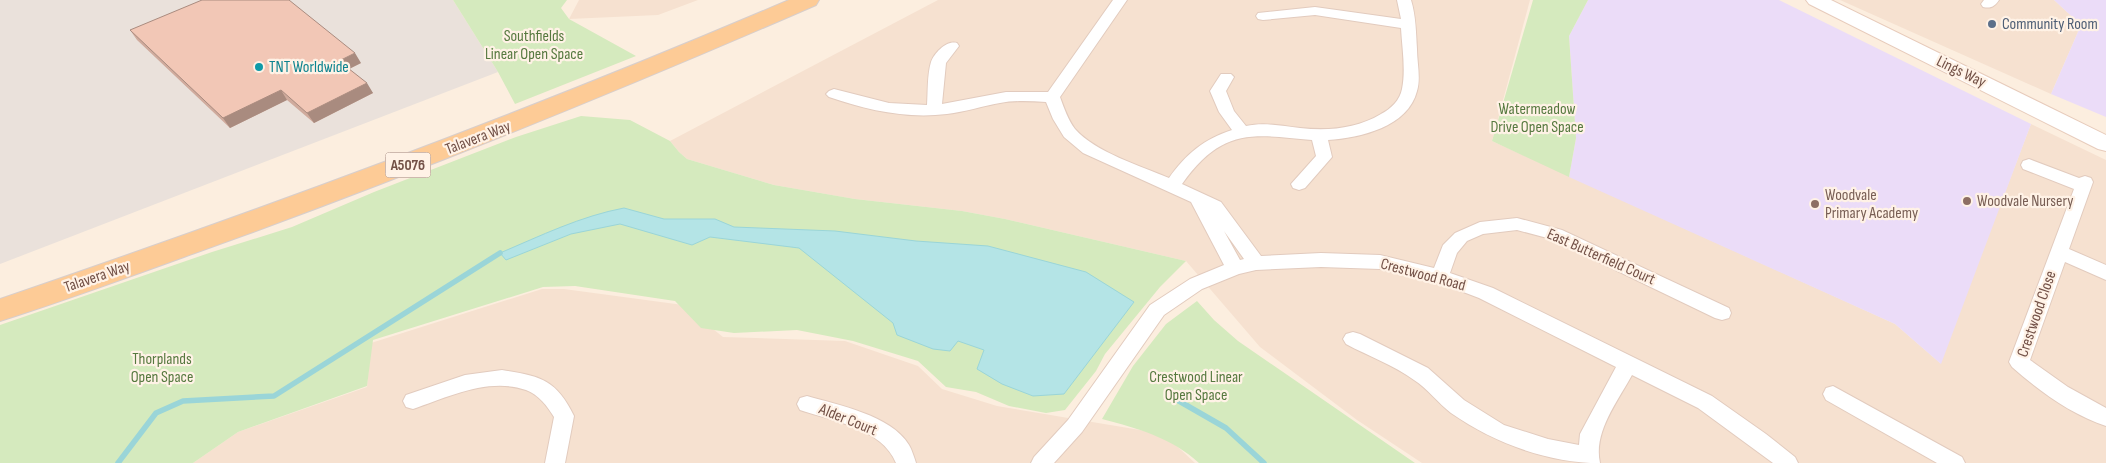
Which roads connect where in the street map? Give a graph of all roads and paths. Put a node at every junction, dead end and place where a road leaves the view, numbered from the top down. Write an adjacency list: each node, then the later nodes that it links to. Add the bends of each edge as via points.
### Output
1 (808, 0): 24 (main road, Talavera Way / A5076, via 477,138 200,241)
2 (1120, 0): 10 (street)
3 (1404, 0): 6 (street)
4 (1816, 0): 14 (street, Lings Way)
5 (1263, 16): 6 (street, via 1315,12)
6 (1407, 24): 13 (street, via 1411,81 1402,104 1376,123 1351,132)
7 (952, 46): 11 (street, via 939,62)
8 (1226, 77): 12 (street, via 1218,90)
9 (834, 94): 11 (street, via 880,107)
10 (1052, 97): 11 (street, via 1007,97); 17 (street, via 1070,133 1089,149)
11 (934, 110)
12 (1242, 132): 13 (street, via 1270,130); 17 (street, via 1211,144 1192,158)
13 (1320, 134): 16 (street, via 1324,157)
14 (2106, 144)
15 (2029, 166): 19 (street, Crestwood Close, via 2084,184)
16 (1299, 184)
17 (1173, 185): 18 (street)
18 (1197, 198): 20 (street, via 1215,206); 21 (street)
19 (2059, 252): 22 (street, Crestwood Close); 31 (street, Crestwood Close, via 2019,362 2066,398)
20 (1256, 263): 21 (street, Crestwood Road); 23 (street, Crestwood Road, via 1380,262)
21 (1235, 268): 35 (street, Crestwood Road, via 1196,284 1157,310 1075,426)
22 (2106, 273)
23 (1440, 276): 25 (street, East Butterfield Court, via 1450,250 1461,237 1480,228 1517,224 1556,234); 27 (street, Crestwood Road, via 1486,293)
24 (0, 310)
25 (1722, 313)
26 (1353, 338): 32 (street, via 1421,374 1457,406 1497,431)
27 (1628, 363): 32 (street, via 1590,434); 36 (street, Crestwood Road, via 1704,402)
28 (1832, 394): 37 (street)
29 (414, 401): 33 (street, via 465,383 502,378 533,383 554,400 564,416)
30 (806, 404): 34 (street, Alder Court, via 870,426 900,449)
31 (2106, 418)
32 (1589, 459)
33 (555, 463)
34 (906, 463)
35 (1041, 463)
36 (1788, 463)
37 (1955, 463)

